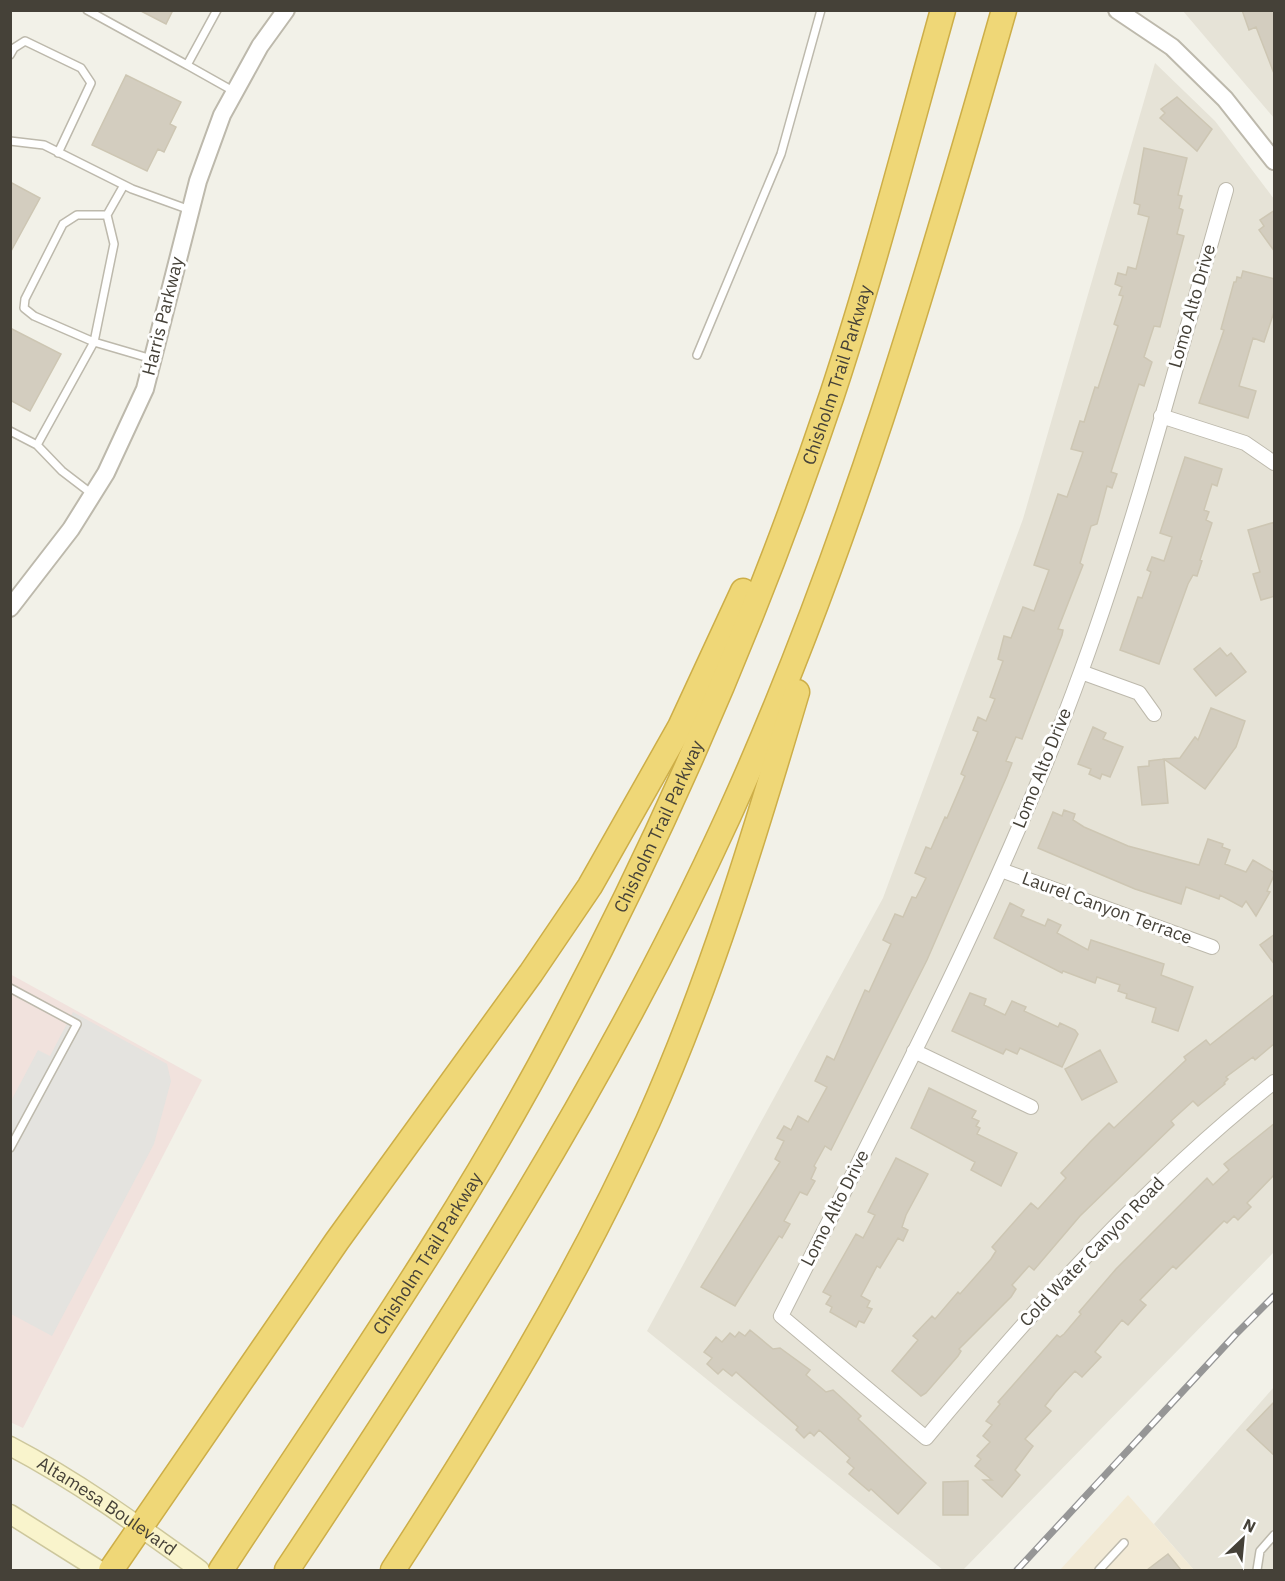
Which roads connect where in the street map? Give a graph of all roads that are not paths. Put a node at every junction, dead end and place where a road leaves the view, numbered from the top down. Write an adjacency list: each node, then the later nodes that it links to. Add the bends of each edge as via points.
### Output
1 (87, 10): 9 (lane)
2 (217, 10): 9 (lane)
3 (286, 10): 10 (street, Harris Parkway)
4 (821, 10): 19 (lane, via 781,154)
5 (943, 10): 21 (highway, Chisholm Trail Parkway)
6 (1004, 10): 27 (highway, via 895,382)
7 (1117, 10): 13 (street, via 1172,47 1225,99)
8 (10, 55): 12 (lane, via 25,41 81,68 91,82)
9 (187, 64): 10 (lane)
10 (234, 93): 16 (street, Harris Parkway, via 222,115)
11 (10, 141): 12 (lane, via 44,145)
12 (58, 153): 14 (lane)
13 (1275, 161)
14 (124, 185): 16 (lane); 17 (lane)
15 (1226, 190): 22 (street, Lomo Alto Drive)
16 (190, 210): 20 (street, Harris Parkway)
17 (108, 215): 18 (lane, via 114,244); 18 (lane, via 78,215 63,224 25,298 24,308 34,316)
18 (94, 342): 20 (lane); 24 (lane)
19 (697, 355)
20 (152, 359): 26 (street, Harris Parkway, via 145,389 106,473)
21 (833, 392): 43 (highway, via 680,727 606,860 543,956 337,1241); 49 (highway, Chisholm Trail Parkway, via 777,549 703,732 640,870 565,1019 467,1190)
22 (1161, 416): 25 (street, via 1245,443); 29 (street, Lomo Alto Drive, via 1130,531)
23 (10, 431): 24 (lane)
24 (37, 445): 26 (lane)
25 (1275, 463)
26 (92, 494): 28 (street, Harris Parkway, via 71,529)
27 (840, 543): 50 (highway, via 775,710 727,818 600,1074 505,1234); 51 (highway, via 753,840 709,968 649,1118 560,1298 467,1456)
28 (10, 608)
29 (1081, 672): 30 (street, via 1139,693); 31 (street, Lomo Alto Drive)
30 (1154, 714)
31 (1001, 870): 32 (street, Laurel Canyon Terrace); 34 (street, Lomo Alto Drive)
32 (1212, 947)
33 (10, 988): 37 (lane, via 77,1024)
34 (914, 1051): 36 (street); 38 (street, Lomo Alto Drive, via 781,1316)
35 (1275, 1082): 38 (street, Cold Water Canyon Road, via 1226,1121 1135,1205 1043,1301)
36 (1031, 1107)
37 (10, 1148)
38 (926, 1438)
39 (10, 1446): 41 (main road, Altamesa Boulevard)
40 (10, 1451): 41 (main road)
41 (40, 1461): 43 (main road, Altamesa Boulevard)
42 (10, 1514): 46 (main road)
43 (148, 1533): 47 (highway); 48 (main road, Altamesa Boulevard)
44 (1275, 1534): 53 (lane, via 1260,1551)
45 (1124, 1543): 52 (lane)
46 (99, 1570)
47 (111, 1570)
48 (200, 1570)
49 (220, 1570)
50 (287, 1570)
51 (393, 1570)
52 (1099, 1570)
53 (1257, 1570)

